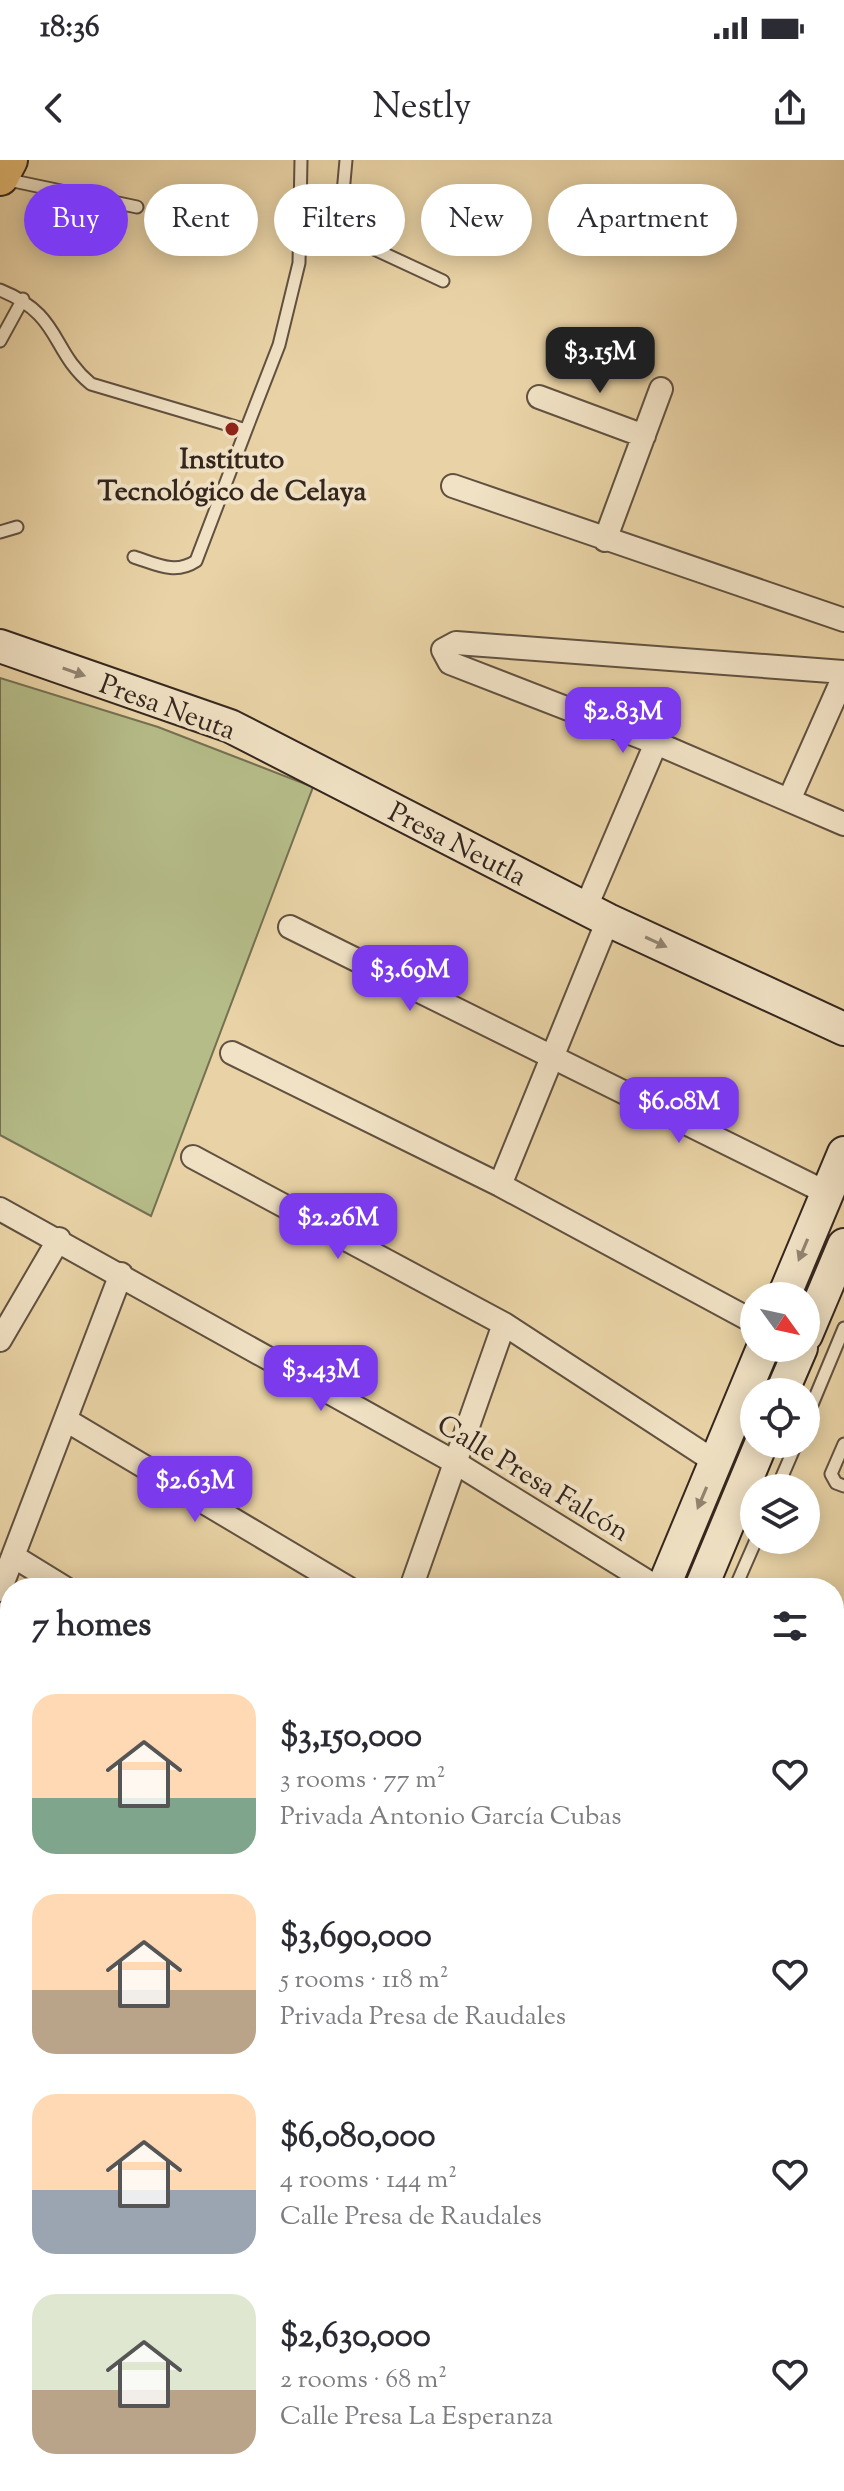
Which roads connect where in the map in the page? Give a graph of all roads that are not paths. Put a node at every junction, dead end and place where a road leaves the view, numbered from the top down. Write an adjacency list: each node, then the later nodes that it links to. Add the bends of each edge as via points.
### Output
1 (9, 160): 4 (main road)
2 (301, 160): 12 (lane, via 299,263 279,345)
3 (346, 160): 6 (lane, via 340,226 344,235)
4 (0, 178): 5 (lane)
5 (137, 207)
6 (443, 281)
7 (0, 290): 8 (lane)
8 (23, 299): 9 (lane); 12 (lane, via 49,323 79,374 91,384)
9 (0, 341)
10 (661, 389): 13 (street)
11 (539, 397): 13 (street)
12 (246, 430): 18 (lane, via 196,561 185,569 172,569)
13 (644, 436): 17 (street)
14 (453, 486): 17 (street)
15 (17, 527): 16 (lane)
16 (0, 532)
17 (605, 540): 19 (street)
18 (134, 557)
19 (844, 620)
20 (0, 646): 23 (street, Presa Neuta, one-way to 23, via 230,726)
21 (844, 674): 22 (street, via 456,643 443,650 450,663); 24 (street)
22 (656, 743): 24 (street); 26 (street)
23 (330, 779): 26 (street, Presa Neutla)
24 (789, 800): 25 (street)
25 (844, 824)
26 (597, 914): 28 (street, Presa Neutla, one-way to 28); 30 (street)
27 (290, 927): 30 (street)
28 (844, 1029)
29 (232, 1053): 33 (street)
30 (550, 1057): 33 (street); 34 (street)
31 (844, 1153): 34 (street)
32 (193, 1157): 42 (street)
33 (500, 1185): 41 (street)
34 (827, 1193): 39 (street, one-way to 39)
35 (0, 1209): 36 (street, Calle Presa Falcón)
36 (59, 1239): 38 (street, Calle Presa Falcón); 44 (street)
37 (840, 1265): 40 (street)
38 (121, 1274): 47 (street); 50 (street, Calle Presa Falcón)
39 (790, 1282)
40 (820, 1306)
41 (740, 1314)
42 (504, 1324): 50 (street); 51 (street)
43 (844, 1328): 46 (lane)
44 (0, 1340)
45 (757, 1362): 51 (street)
46 (820, 1385)
47 (66, 1420): 54 (street); 57 (street)
48 (844, 1444): 52 (lane, via 831,1474)
49 (756, 1458): 61 (street)
50 (456, 1463): 58 (street); 59 (street, Calle Presa Falcón)
51 (717, 1463): 60 (street, one-way to 60)
52 (844, 1486)
53 (750, 1554): 62 (lane)
54 (13, 1556): 55 (street); 56 (street)
55 (5, 1578)
56 (49, 1578)
57 (331, 1578)
58 (415, 1578)
59 (645, 1578)
60 (665, 1578)
61 (710, 1578)
62 (739, 1578)

